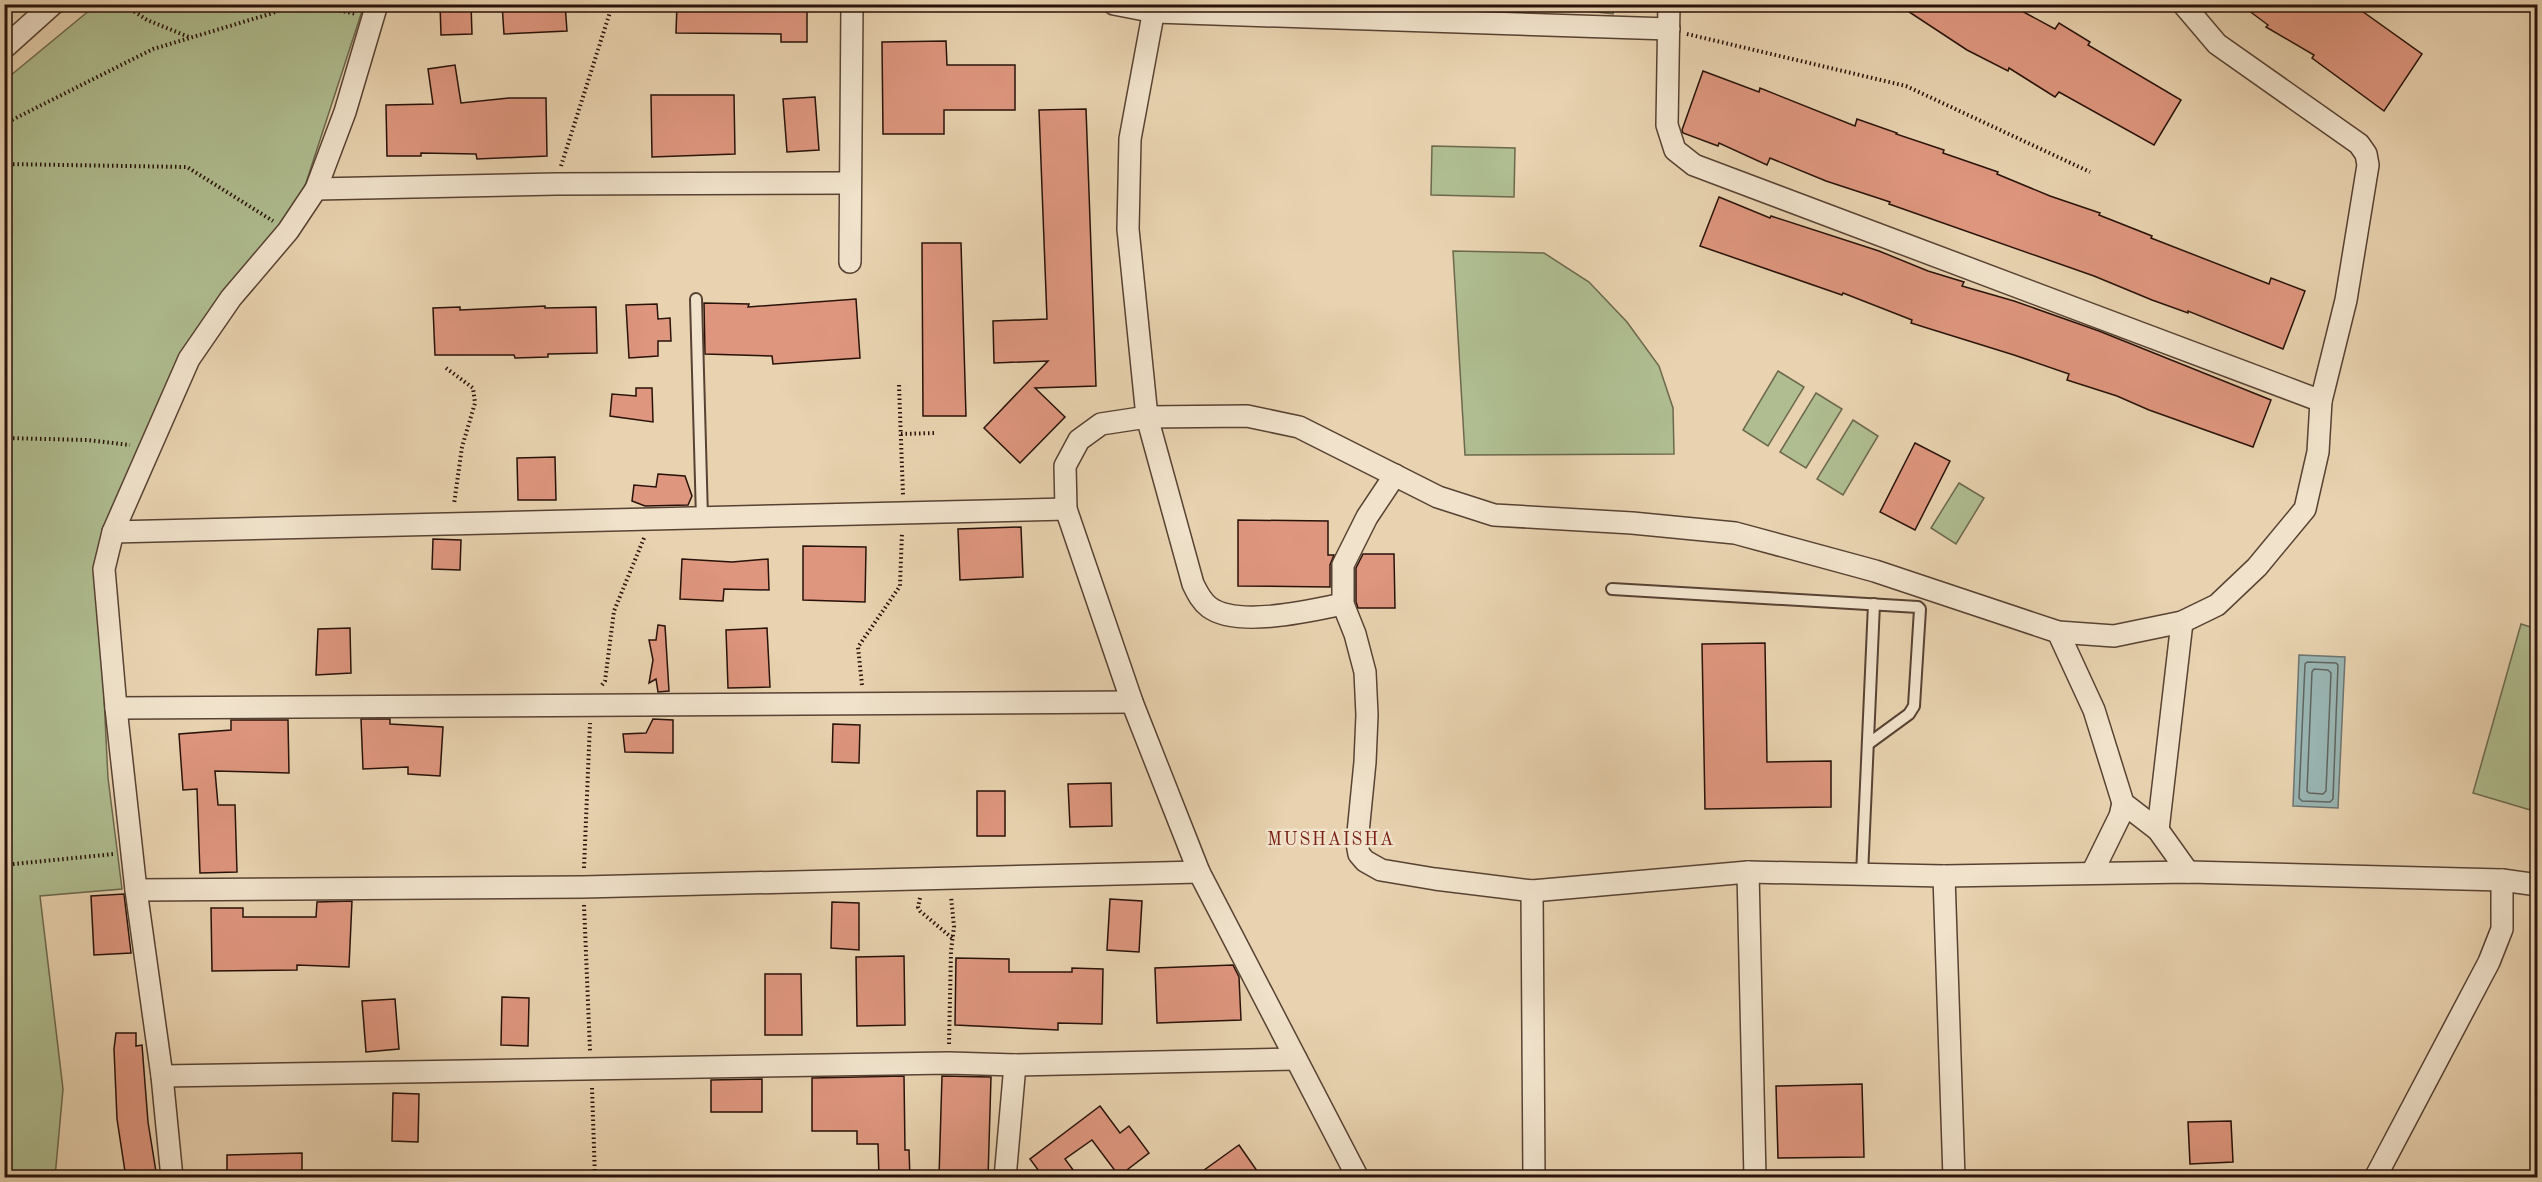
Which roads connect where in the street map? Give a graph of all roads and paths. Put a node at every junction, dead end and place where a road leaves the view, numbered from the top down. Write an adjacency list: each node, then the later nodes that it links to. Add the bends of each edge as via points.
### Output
1 (54, 4): 13 (street)
2 (123, 4): 12 (path, via 147,20)
3 (852, 4): 17 (street)
4 (1114, 4): 8 (street)
5 (1669, 4): 11 (street)
6 (2183, 4): 25 (street, via 2217,44 2346,134 2366,154 2365,190 2346,300)
7 (287, 5): 10 (path); 12 (path, via 273,13)
8 (1155, 8): 11 (street); 26 (street, via 1130,139 1128,229)
9 (611, 9): 18 (path)
10 (374, 11): 19 (street, via 345,112)
11 (1669, 29): 16 (path, via 1906,86); 25 (street, via 1667,125 1675,150 1694,165)
12 (189, 37): 14 (path, via 153,50)
13 (4, 48)
14 (4, 124)
15 (4, 164): 20 (path, via 187,167)
16 (2090, 172)
17 (850, 183): 18 (street); 21 (street)
18 (556, 184): 19 (street)
19 (316, 189): 20 (street)
20 (288, 231): 30 (street, via 231,298 189,359)
21 (850, 262)
22 (696, 299): 35 (lane)
23 (446, 368): 36 (path, via 473,388 475,403 462,447)
24 (899, 385): 28 (path)
25 (2321, 400): 41 (street, via 2318,452 2305,509 2257,567 2217,605)
26 (1147, 417): 31 (street, via 1247,416 1299,427); 32 (street, via 1101,424 1079,440 1065,466); 39 (street, via 1192,584 1209,607 1236,616 1303,612)
27 (934, 433): 28 (path)
28 (901, 434): 33 (path)
29 (4, 438): 30 (path, via 87,440)
30 (149, 448): 37 (street)
31 (1395, 475): 39 (street, via 1345,558); 42 (street, via 1438,496 1494,515 1735,533 1875,571)
32 (1066, 509): 33 (street); 43 (street)
33 (903, 513): 35 (street); 45 (path, via 900,586 858,647)
34 (652, 518): 35 (street); 36 (street); 44 (path, via 614,611 605,681)
35 (702, 518)
36 (452, 523): 37 (street)
37 (113, 532): 46 (street, via 104,569)
38 (1612, 589): 40 (lane)
39 (1342, 603): 64 (street, via 1365,672 1359,854 1381,870)
40 (1874, 604): 47 (lane); 47 (lane, via 1914,605 1920,609 1914,706)
41 (2182, 622): 42 (street, via 2114,636); 49 (street)
42 (2058, 632): 48 (street, via 2094,710)
43 (1132, 702): 45 (street); 52 (street)
44 (591, 704): 45 (street); 46 (street); 62 (path)
45 (864, 705)
46 (116, 708): 50 (street)
47 (1868, 744): 56 (lane)
48 (2123, 803): 49 (street); 54 (street)
49 (2158, 830): 55 (street)
50 (132, 853): 51 (path); 63 (street)
51 (4, 865)
52 (1199, 872): 58 (street); 66 (street)
53 (1748, 872): 56 (street); 64 (street); 76 (street)
54 (2092, 873): 55 (street); 57 (street)
55 (2188, 873): 60 (street)
56 (1862, 875): 57 (street)
57 (1944, 876): 77 (street)
58 (946, 878): 59 (street); 65 (path, via 952,905)
59 (922, 879): 62 (street); 65 (path, via 918,908)
60 (2502, 880): 61 (street); 78 (street, via 2502,929 2490,962)
61 (2538, 885)
62 (583, 887): 63 (street); 69 (path)
63 (136, 890): 70 (street)
64 (1532, 891): 75 (street)
65 (952, 939): 67 (path)
66 (1296, 1059): 68 (street); 74 (street)
67 (949, 1063): 68 (street); 69 (street)
68 (1015, 1065): 73 (street)
69 (591, 1070): 70 (street); 72 (path)
70 (162, 1076): 71 (street)
71 (172, 1178)
72 (595, 1178)
73 (1005, 1178)
74 (1358, 1178)
75 (1534, 1178)
76 (1755, 1178)
77 (1954, 1178)
78 (2375, 1178)

